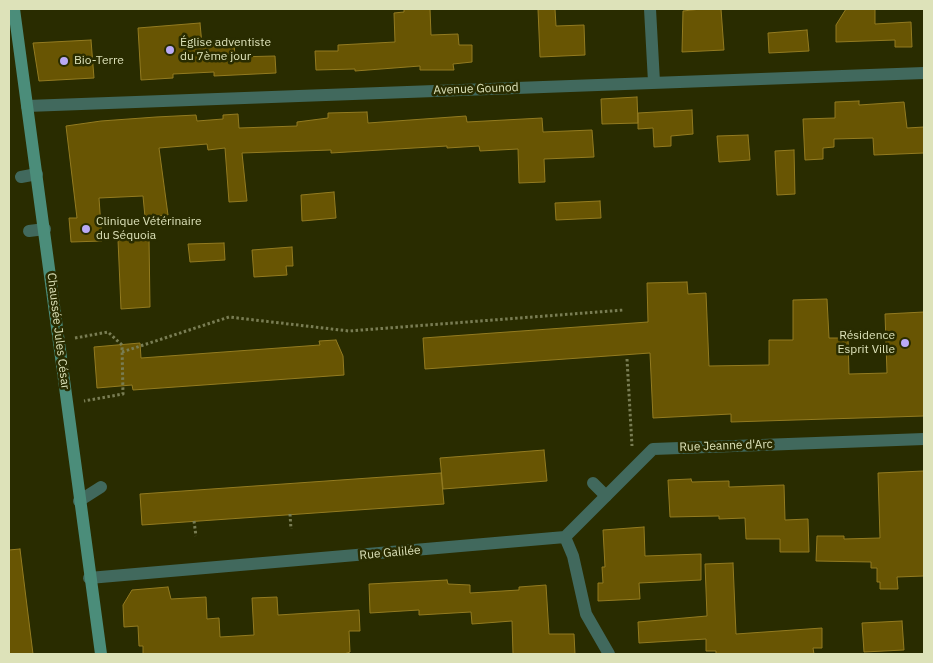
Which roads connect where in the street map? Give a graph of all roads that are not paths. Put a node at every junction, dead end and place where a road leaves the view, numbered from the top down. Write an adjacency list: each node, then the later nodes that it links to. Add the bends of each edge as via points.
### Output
1 (14, 9): 5 (street, Chaussée Jules César)
2 (650, 9): 4 (street)
3 (924, 73): 4 (street, Avenue Gounod)
4 (654, 82): 5 (street, Avenue Gounod)
5 (27, 106): 6 (street, Chaussée Jules César)
6 (37, 174): 7 (street); 8 (street, Chaussée Jules César)
7 (21, 177)
8 (45, 229): 9 (street); 14 (street, Chaussée Jules César)
9 (29, 231)
10 (924, 439): 13 (street, Rue Jeanne d'Arc, via 653,449)
11 (593, 483): 13 (street)
12 (101, 487): 14 (street)
13 (606, 496): 15 (street, Rue Jeanne d'Arc)
14 (79, 500): 16 (street, Chaussée Jules César)
15 (565, 537): 16 (street, Rue Galilée); 18 (street, via 573,556 586,614)
16 (89, 578): 17 (street, Chaussée Jules César)
17 (101, 654)
18 (609, 654)

